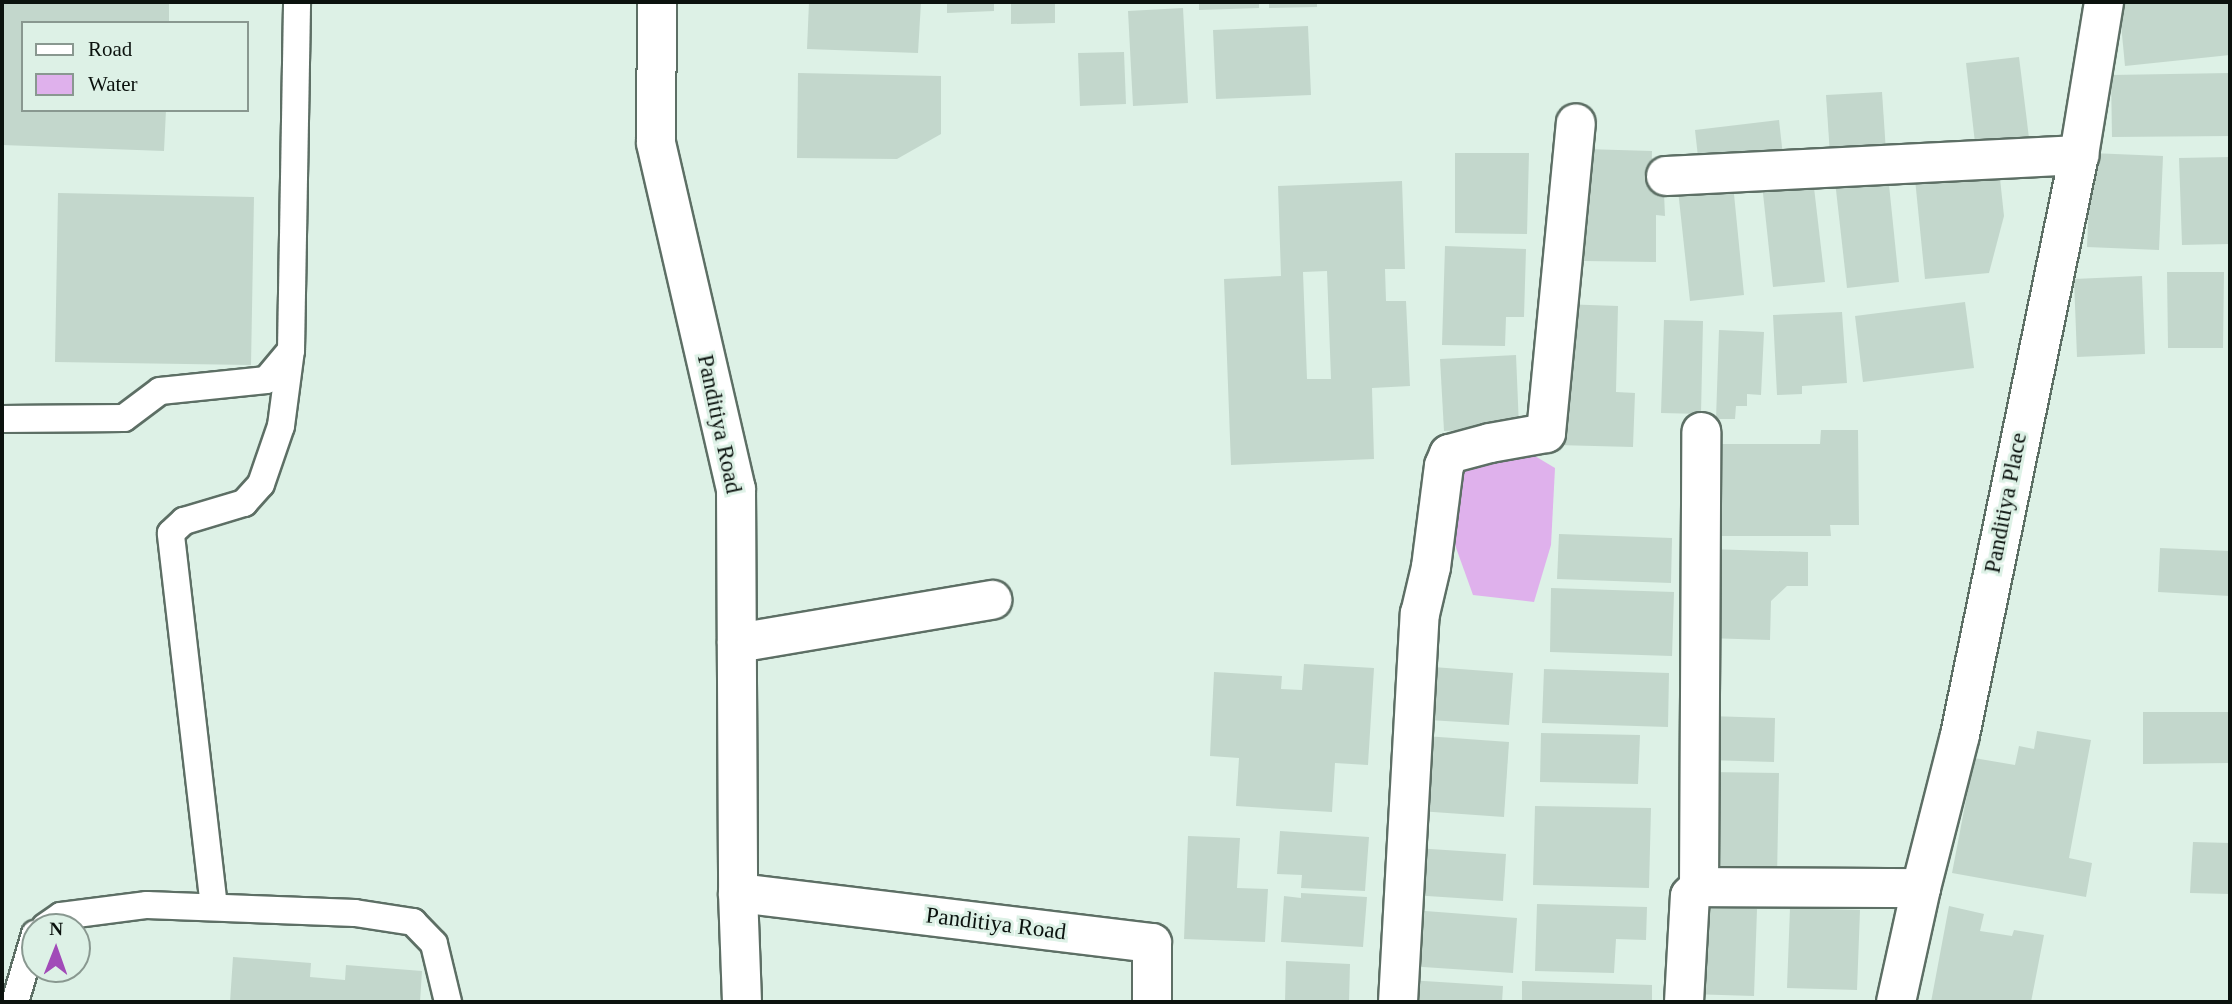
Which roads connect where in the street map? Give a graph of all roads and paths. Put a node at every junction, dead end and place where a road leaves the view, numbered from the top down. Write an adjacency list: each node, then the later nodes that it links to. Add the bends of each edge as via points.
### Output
1 (297, 2): 7 (lane)
2 (657, 2): 11 (street, Panditiya Road, via 656,143 736,489)
3 (2104, 2): 5 (street, Panditiya Place)
4 (1576, 123): 22 (street, via 1546,433 1449,454 1444,466 1420,614)
5 (2079, 155): 6 (street); 13 (street, Panditiya Place, via 1960,735)
6 (1666, 176)
7 (291, 350): 8 (lane, via 266,380 160,391 124,418); 15 (lane, via 281,426 261,484 244,503 184,521 171,533)
8 (2, 419)
9 (1701, 432): 12 (street)
10 (992, 600): 11 (street)
11 (737, 643): 14 (street, Panditiya Road)
12 (1699, 887): 13 (street); 23 (street, via 1690,896)
13 (1921, 888): 24 (street, Panditiya Place)
14 (738, 893): 20 (street, Panditiya Road); 21 (street, Panditiya Road, via 1152,943)
15 (214, 907): 16 (lane, via 146,905); 19 (lane, via 355,913 412,922 433,944)
16 (84, 913)
17 (21, 982): 18 (lane)
18 (15, 1002)
19 (448, 1002)
20 (742, 1002)
21 (1152, 1002)
22 (1398, 1002)
23 (1684, 1002)
24 (1896, 1002)

